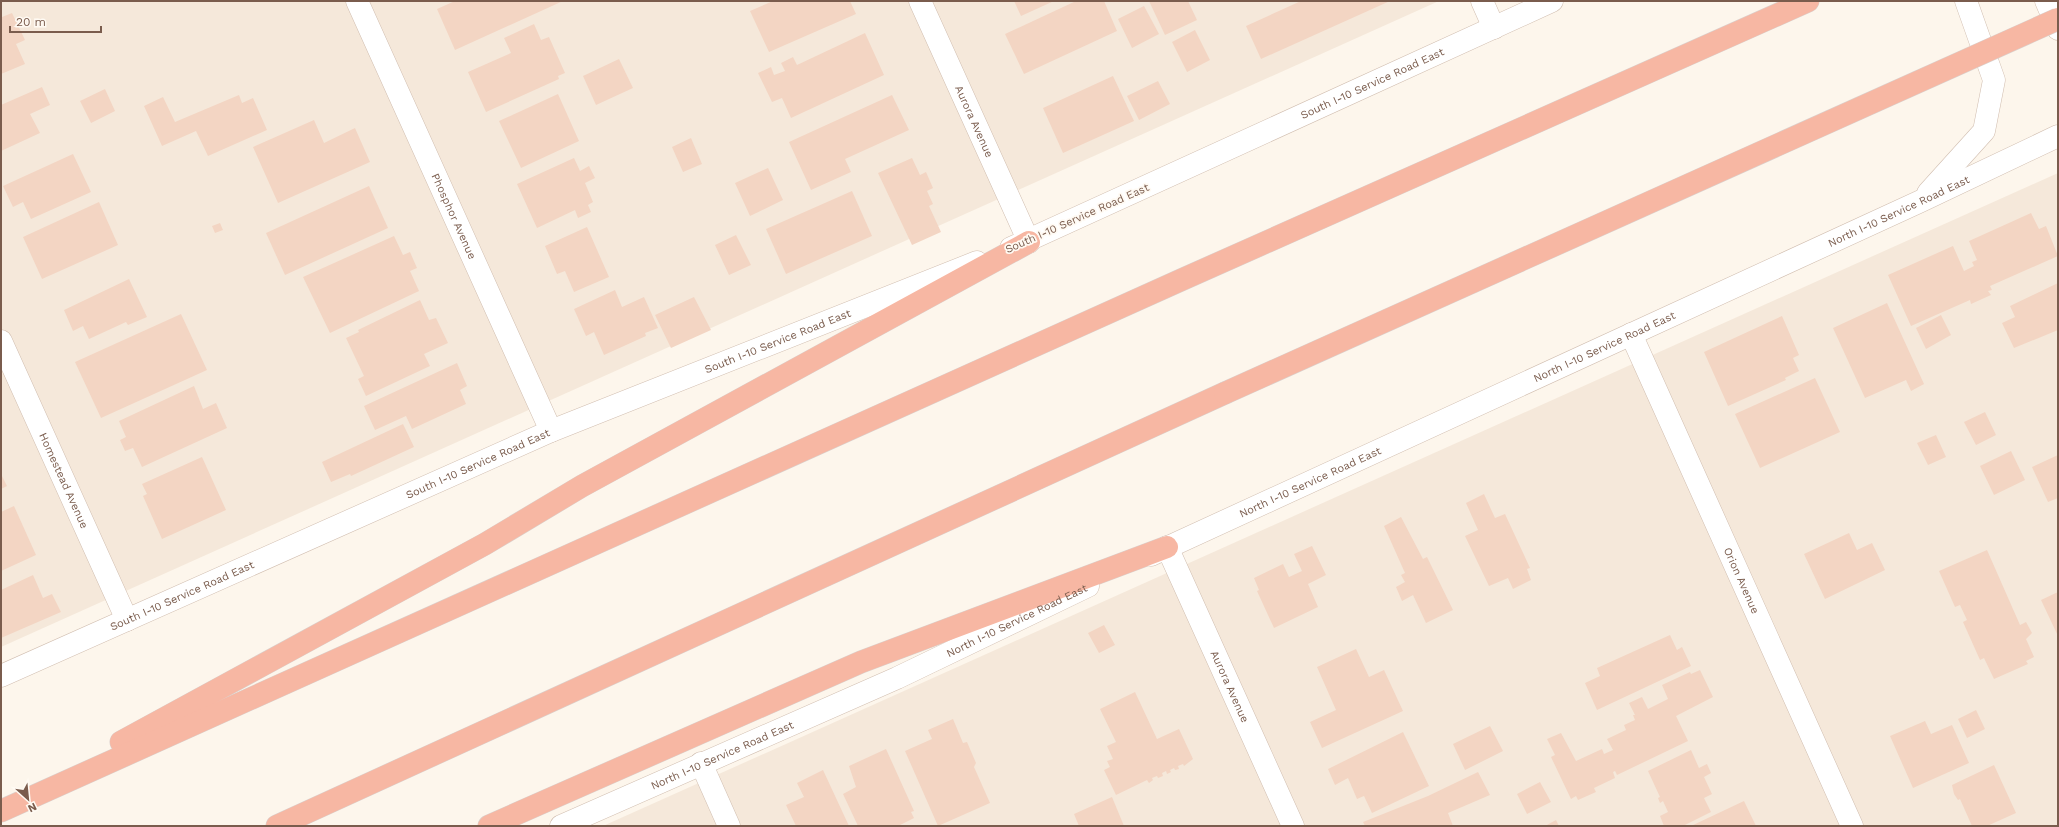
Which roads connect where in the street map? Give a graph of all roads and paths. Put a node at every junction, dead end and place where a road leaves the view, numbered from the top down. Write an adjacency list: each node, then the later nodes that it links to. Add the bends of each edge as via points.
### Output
1 (357, 1): 16 (street, Phosphor Avenue)
2 (920, 1): 13 (street, Aurora Avenue)
3 (1482, 1): 9 (street)
4 (1552, 1): 9 (street, South I-10 Service Road East)
5 (1808, 1): 21 (highway)
6 (1966, 1): 12 (street, via 1994,80 1984,131)
7 (2046, 1): 10 (street)
8 (2058, 19): 22 (highway, bridge, via 1225,393)
9 (1494, 28): 13 (street, South I-10 Service Road East)
10 (2058, 29)
11 (2058, 136): 12 (street, North I-10 Service Road East)
12 (1921, 201): 14 (street, North I-10 Service Road East)
13 (1029, 242): 16 (street, South I-10 Service Road East); 21 (highway, via 582,486 485,544)
14 (1631, 334): 17 (street, North I-10 Service Road East); 27 (street, Orion Avenue)
15 (1, 341): 18 (street, Homestead Avenue)
16 (551, 431): 18 (street, South I-10 Service Road East)
17 (1167, 547): 20 (street, North I-10 Service Road East, via 897,678); 23 (highway, via 860,662); 26 (street, Aurora Avenue)
18 (127, 620): 19 (street, South I-10 Service Road East)
19 (1, 676)
20 (702, 763): 24 (street, North I-10 Service Road East); 25 (street)
21 (1, 809)
22 (277, 826)
23 (489, 826)
24 (561, 826)
25 (729, 826)
26 (1293, 826)
27 (1852, 826)

